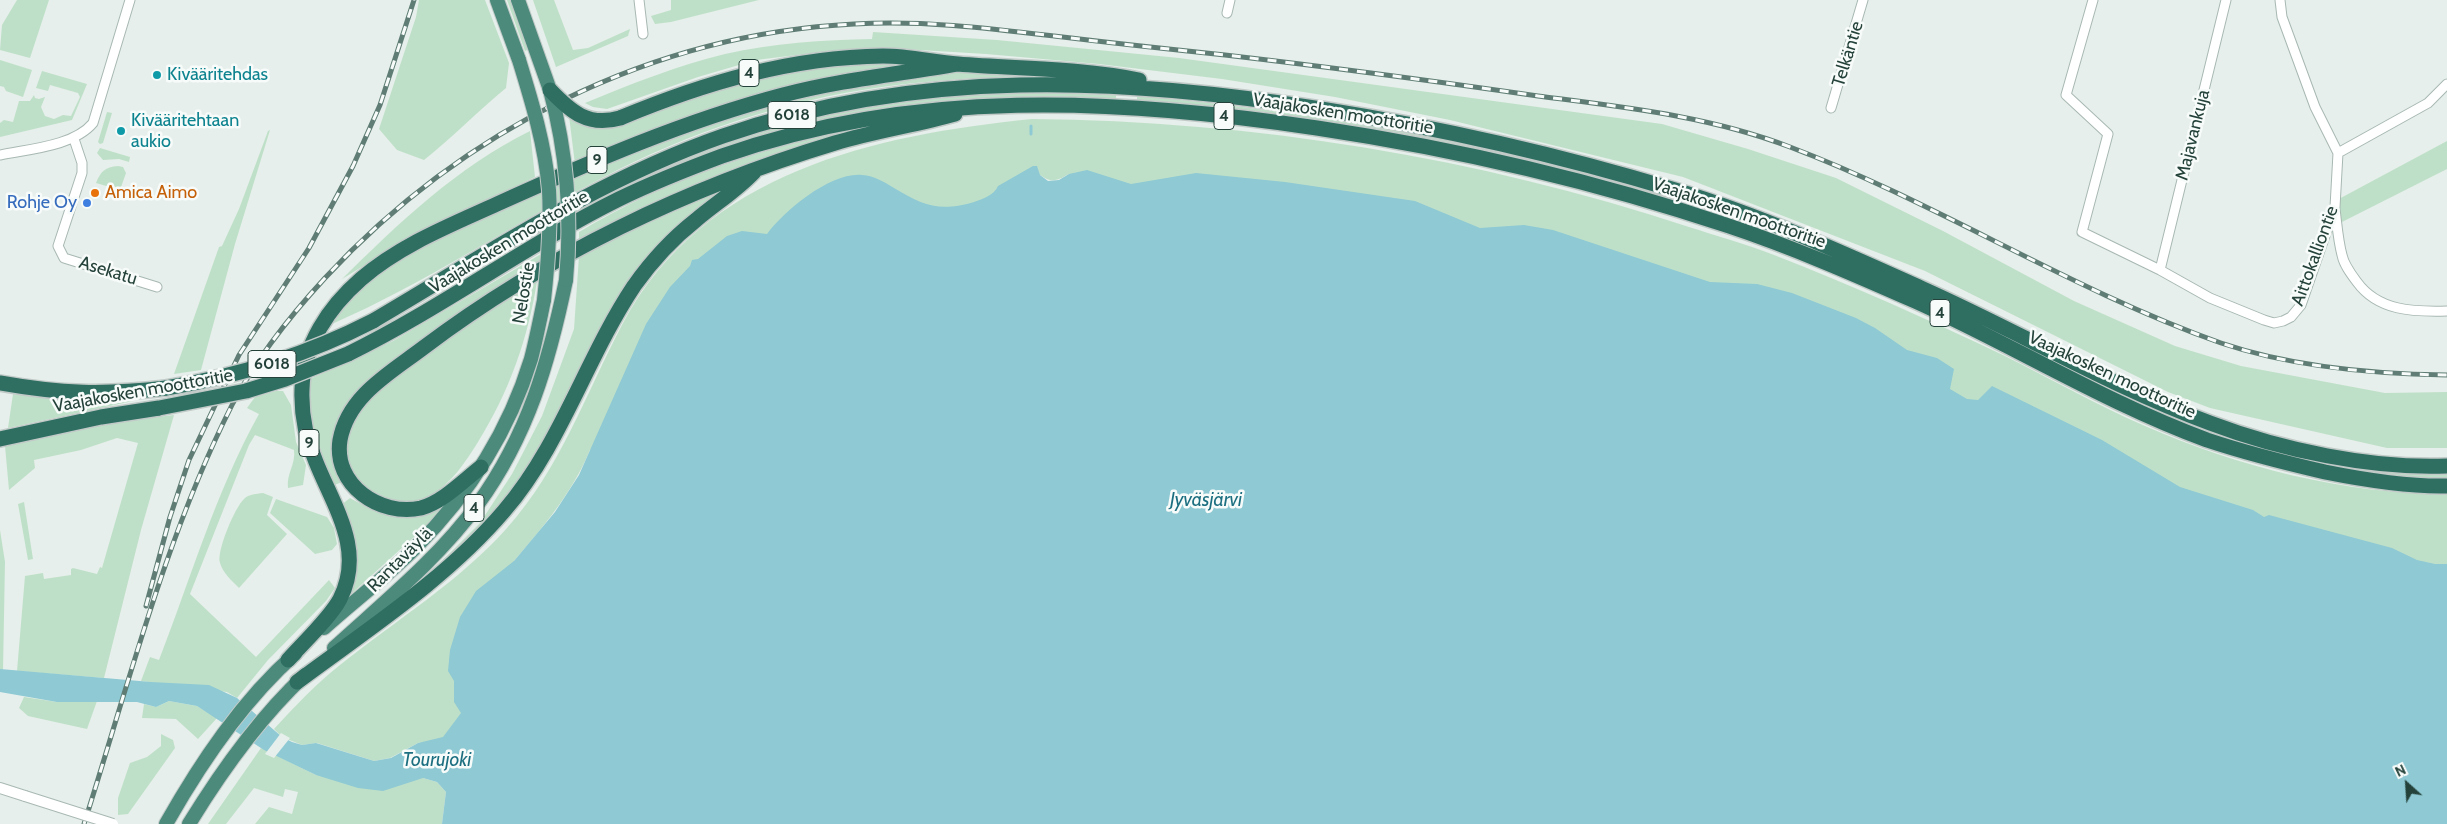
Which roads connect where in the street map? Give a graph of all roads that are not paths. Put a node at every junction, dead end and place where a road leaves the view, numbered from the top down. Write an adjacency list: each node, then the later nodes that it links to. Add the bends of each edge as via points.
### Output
1 (130, 0): 18 (street, via 93,123)
2 (497, 0): 29 (highway, Nelostie / 4, bridge, via 534,108 549,190 549,251 544,300 531,359 517,396)
3 (518, 0): 14 (highway, 4)
4 (639, 0): 11 (street)
5 (1230, 0): 10 (street)
6 (1863, 0): 17 (street, Telkäntie)
7 (2093, 0): 23 (street, Aittokalliontie, via 2066,96 2108,134 2082,232)
8 (2226, 0): 23 (street, Majavankuja)
9 (2280, 0): 19 (street, via 2282,17 2314,107)
10 (1227, 13)
11 (643, 34)
12 (958, 64): 14 (highway, 4, bridge, via 917,57 884,56 801,64 726,79 620,118 601,121 584,118); 15 (highway, 4, via 1058,69 1125,77); 31 (highway, 9, via 786,94 674,129 556,177 467,218 396,254 360,280 330,313 311,345 304,364 301,405 308,441 350,551 348,579 338,602)
13 (2447, 84): 19 (street, via 2428,103)
14 (550, 90): 32 (highway, Rantaväylä / 4, bridge, via 563,145 567,182 569,242 566,280 542,380 522,428 478,504 431,559)
15 (1189, 90): 26 (highway, Vaajakosken moottoritie / 6018, bridge, via 1057,84 962,87 858,100 767,122 666,157 607,184 373,321 278,362 205,382 94,394); 28 (highway, Vaajakosken moottoritie / 4, via 1405,123 1501,144 1679,191 1804,237 1924,289 2212,424 2284,446 2360,461)
16 (988, 106): 21 (highway, 4, via 863,135); 27 (highway, Vaajakosken moottoritie / 6018, bridge, via 894,113 830,124 768,141 698,165 615,201 444,303 348,354 285,379 246,391); 30 (highway, Vaajakosken moottoritie / 4, via 1133,108 1264,120 1388,138 1554,174 1730,226 1820,260 1920,303 2133,408 2206,439 2282,463 2360,479)
17 (1831, 108)
18 (74, 139): 20 (street); 24 (street, Asekatu, via 82,173 58,246 60,253 64,258)
19 (2338, 153): 22 (street, Aittokalliontie)
20 (0, 155)
21 (756, 170): 29 (highway, 4, via 702,189 601,237 492,300 377,382 355,405 342,433 341,457 351,484 372,502 389,509 422,507 436,502); 32 (highway, via 736,191 678,235 636,284 604,337 560,427 532,474 504,511 440,572)
22 (2335, 207): 23 (street, Aittokalliontie, via 2301,305 2291,318 2283,321 2264,320 2210,298); 25 (street, via 2342,256 2350,273 2370,298 2410,311)
23 (2160, 270)
24 (157, 287)
25 (2446, 309)
26 (0, 383)
27 (0, 438)
28 (2447, 466)
29 (481, 467): 31 (highway, Rantaväylä / 9, via 453,506 415,548)
30 (2447, 486)
31 (288, 660): 35 (highway, Rantaväylä / 9, via 221,737)
32 (297, 682): 36 (highway, Rantaväylä, via 236,752)
33 (0, 788): 34 (street, bridge)
34 (113, 824)
35 (166, 824)
36 (189, 824)

